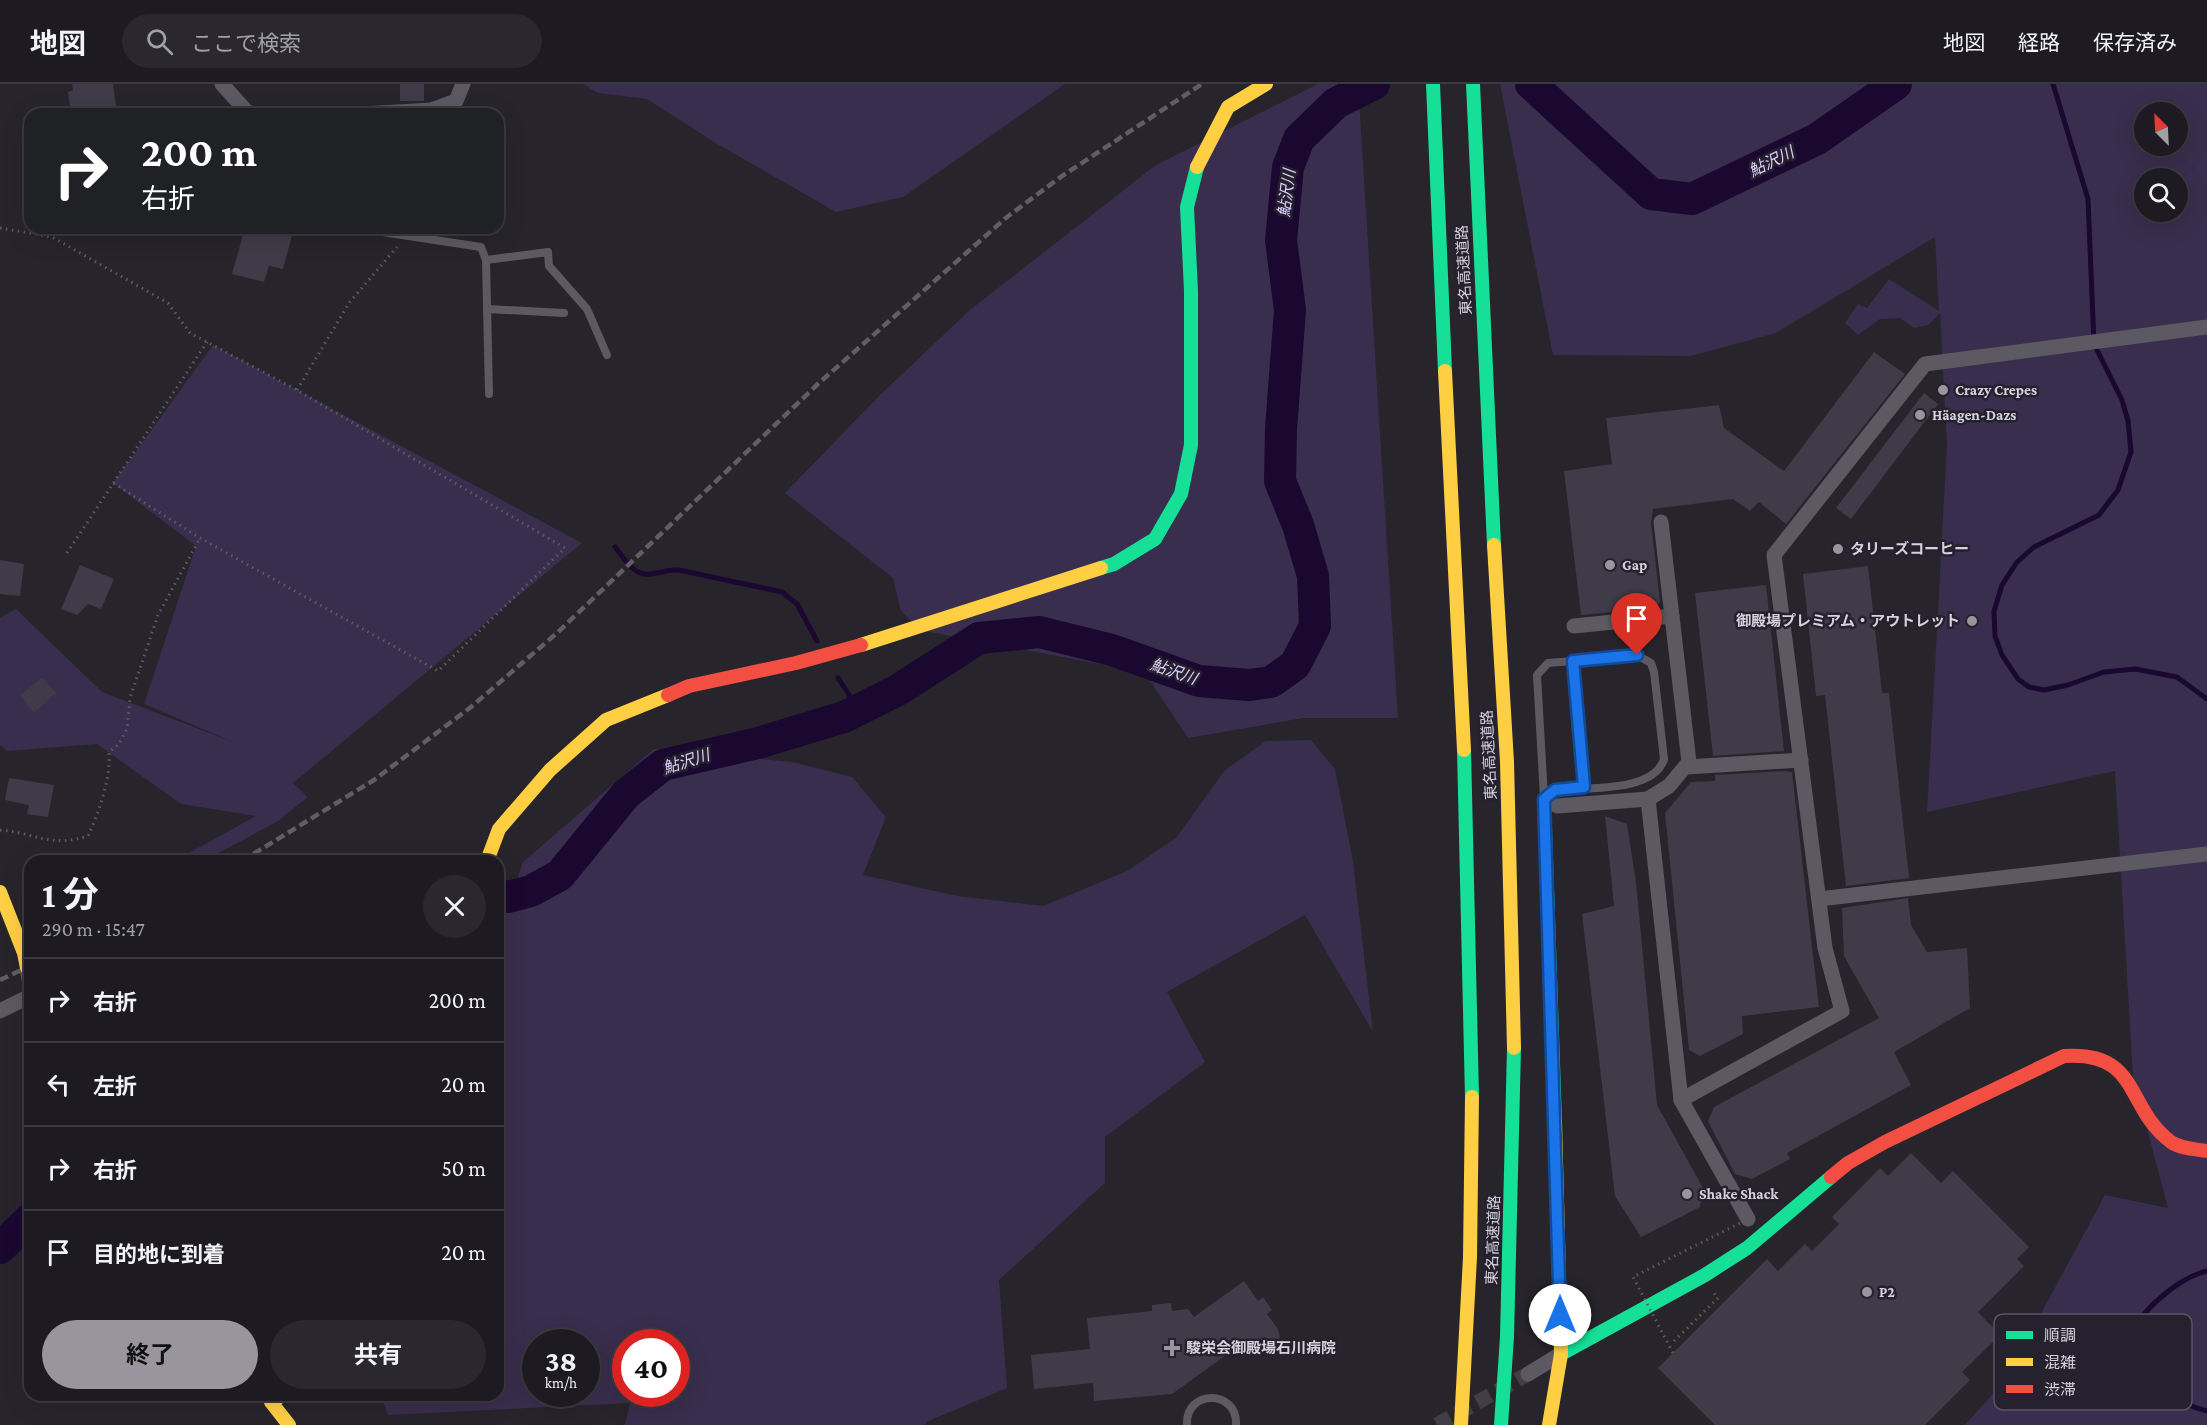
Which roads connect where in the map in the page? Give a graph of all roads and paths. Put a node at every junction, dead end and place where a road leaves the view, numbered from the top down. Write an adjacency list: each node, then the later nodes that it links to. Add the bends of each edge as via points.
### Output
1 (222, 84): 7 (street)
2 (463, 84): 8 (street, via 456,101)
3 (1266, 84): 37 (main road, via 1228,107 1197,166 1187,207 1191,445 1181,494 1155,539 1114,564 907,632 796,663 689,686 606,720 550,770 500,829)
4 (1433, 84): 59 (main road, 東名高速道路, via 1466,764 1473,1028 1472,1197)
5 (1473, 84): 9 (main road, 東名高速道路)
6 (1482, 84): 9 (main road)
7 (243, 108)
8 (437, 108)
9 (1476, 192): 60 (main road, 東名高速道路, via 1507,762 1513,1011 1507,1337)
10 (0, 228): 11 (path)
11 (24, 232)
12 (35, 234): 19 (path, via 52,237 168,303 190,333)
13 (395, 234): 15 (lane, via 481,247)
14 (401, 243): 21 (path, via 350,303)
15 (486, 260): 16 (lane); 20 (lane, via 548,252 549,266 586,309)
16 (487, 309): 17 (lane); 22 (lane)
17 (564, 313)
18 (2207, 327): 30 (street, via 1925,364 1774,555)
19 (207, 342): 21 (path); 23 (path)
20 (607, 355)
21 (297, 390): 25 (path, via 565,548 438,671)
22 (489, 394)
23 (113, 483): 25 (path); 26 (path)
24 (1661, 522): 27 (street)
25 (200, 538): 35 (path, via 158,615 130,698 128,729 109,752 110,766 99,813 88,836 54,842)
26 (67, 553)
27 (1672, 616): 28 (street); 31 (street, via 1689,762)
28 (1574, 626)
29 (1573, 661): 32 (lane); 32 (lane, via 1637,655 1651,663 1664,759 1656,774 1648,779); 34 (lane, via 1548,663 1537,675)
30 (1801, 760): 31 (street); 39 (street)
31 (1686, 766): 33 (street, via 1669,786)
32 (1584, 787): 34 (lane, via 1555,790)
33 (1648, 799): 34 (street); 43 (street)
34 (1551, 802): 53 (main road)
35 (0, 830)
36 (2207, 854): 39 (street)
37 (489, 855)
38 (0, 892): 40 (main road)
39 (1819, 899): 43 (street, via 1825,948 1842,1011)
40 (24, 953)
41 (24, 999): 42 (street)
42 (0, 1011)
43 (1681, 1100): 47 (street)
44 (2207, 1144): 45 (main road)
45 (2186, 1148): 46 (main road); 53 (main road, via 2172,1142 2158,1127 2117,1068 2094,1055 2064,1056 1848,1163 1747,1248)
46 (2207, 1150)
47 (1748, 1219): 50 (path, bridge, via 1633,1278)
48 (1710, 1287): 51 (path, via 1718,1298)
49 (1663, 1312): 50 (path)
50 (1653, 1316): 52 (path, bridge)
51 (1674, 1341)
52 (1673, 1353)
53 (1561, 1354): 54 (street); 61 (main road)
54 (1528, 1374)
55 (275, 1401): 56 (main road)
56 (290, 1425)
57 (1186, 1425): 58 (lane, via 1194,1404 1217,1397 1231,1406)
58 (1236, 1425)
59 (1461, 1425)
60 (1501, 1425)
61 (1549, 1425)

